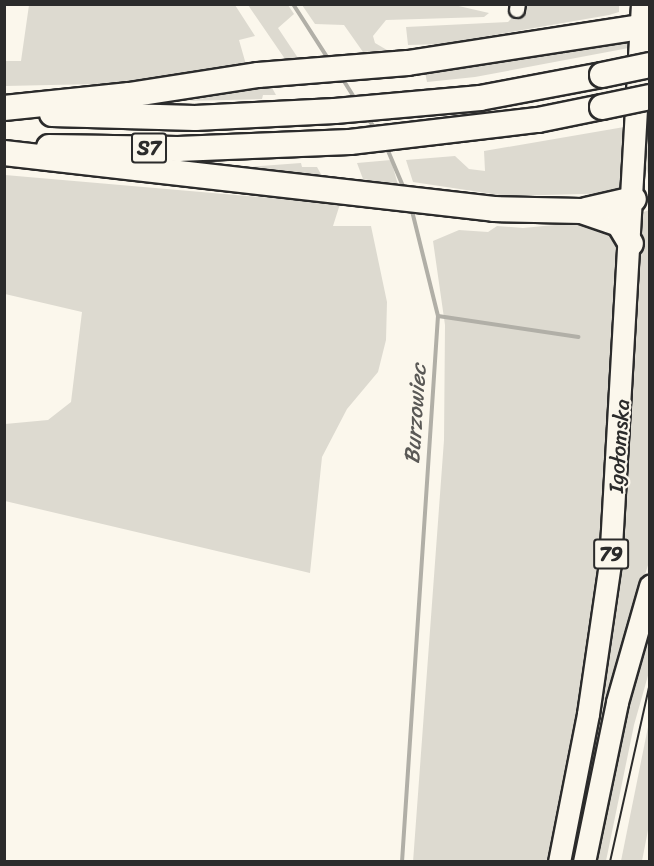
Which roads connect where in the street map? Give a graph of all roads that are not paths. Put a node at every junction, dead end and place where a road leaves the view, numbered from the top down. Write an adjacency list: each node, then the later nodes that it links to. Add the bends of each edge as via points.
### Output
1 (644, 19): 4 (highway, via 408,63 258,75); 7 (main road, Igołomska / 79)
2 (650, 65): 4 (highway, S7, bridge, via 480,98 276,115 162,117)
3 (650, 97): 5 (highway, S7, bridge, via 414,136 178,149)
4 (4, 109)
5 (4, 147)
6 (4, 153): 8 (highway, via 90,166 325,187 494,208)
7 (641, 197): 8 (highway); 9 (main road, Igołomska / 79)
8 (580, 211): 9 (highway, via 619,224)
9 (631, 244): 11 (main road, Igołomska / 79, via 607,588 588,714)
10 (650, 586): 12 (main road, 79, via 617,702)
11 (559, 861)
12 (584, 861)

